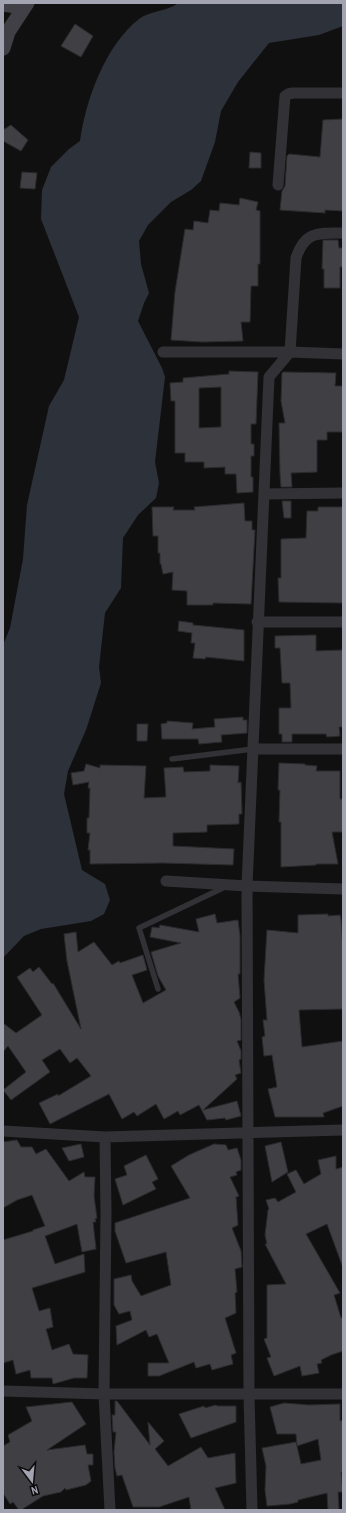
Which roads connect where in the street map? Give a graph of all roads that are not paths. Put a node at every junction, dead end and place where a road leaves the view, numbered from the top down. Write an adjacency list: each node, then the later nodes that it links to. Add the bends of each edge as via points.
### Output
1 (4, 4): 2 (street)
2 (25, 5): 3 (street)
3 (5, 30): 4 (street)
4 (3, 48)
5 (343, 93): 6 (street, via 293,93 285,96)
6 (278, 184)
7 (343, 233): 9 (street, via 310,236 300,247 296,258)
8 (163, 352): 9 (street)
9 (290, 352): 10 (street); 12 (street, via 269,377)
10 (343, 354)
11 (343, 493): 12 (street)
12 (264, 494): 13 (street)
13 (257, 622): 14 (street); 15 (street)
14 (343, 622)
15 (253, 749): 16 (street); 17 (lane); 20 (street)
16 (343, 749)
17 (172, 759)
18 (166, 881): 19 (street)
19 (228, 885): 20 (street); 22 (lane, via 139,928)
20 (247, 886): 21 (street); 25 (street)
21 (343, 889)
22 (158, 989)
23 (343, 1130): 25 (street)
24 (3, 1131): 26 (street)
25 (248, 1133): 26 (street); 30 (street)
26 (105, 1137): 28 (street)
27 (3, 1391): 28 (street)
28 (104, 1394): 30 (street); 31 (street)
29 (343, 1394): 30 (street)
30 (249, 1395): 32 (street)
31 (110, 1510)
32 (252, 1510)

